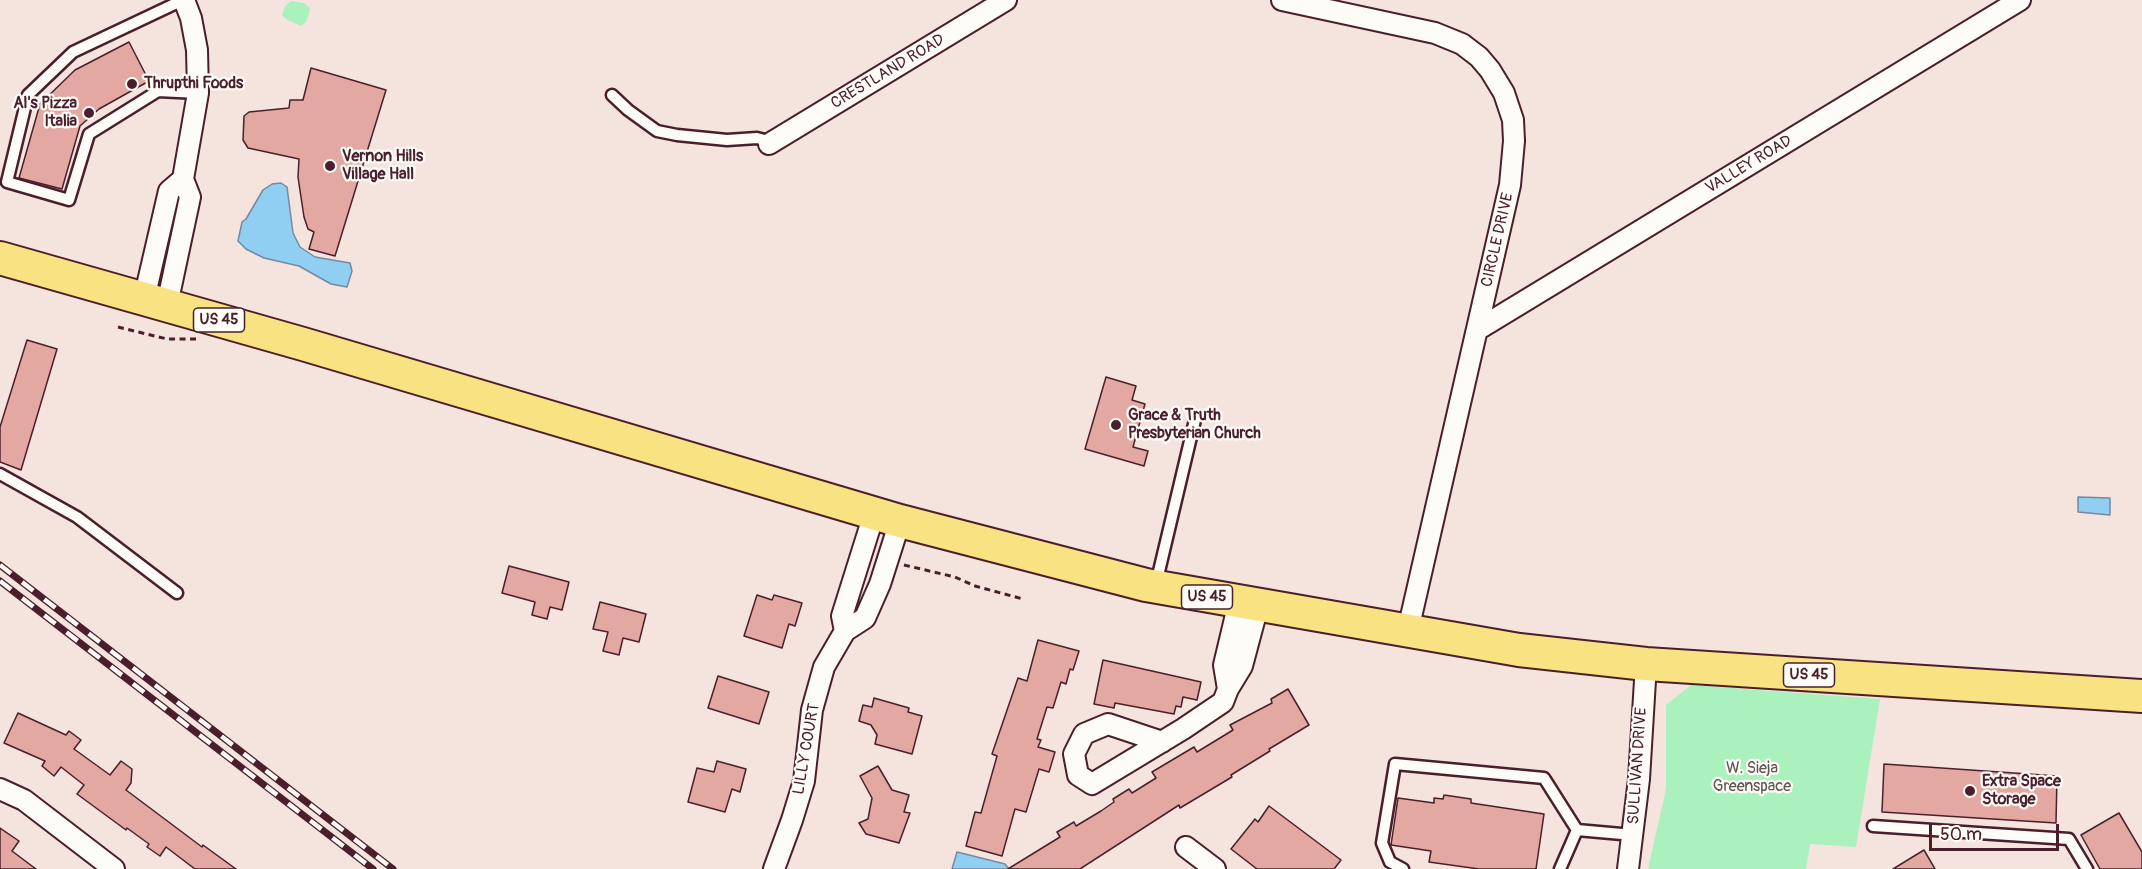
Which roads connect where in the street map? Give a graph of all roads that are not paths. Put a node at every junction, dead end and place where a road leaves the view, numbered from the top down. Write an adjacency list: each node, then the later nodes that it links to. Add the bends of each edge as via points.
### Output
1 (183, 0): 5 (street, via 191,18); 5 (lane, via 73,52 28,95 7,182 69,200 89,134 158,90)
2 (1006, 0): 7 (street, CRESTLAND ROAD)
3 (1282, 0): 10 (street, CIRCLE DRIVE, via 1435,33 1462,44 1479,57 1504,93 1513,120 1510,184)
4 (2020, 0): 10 (street, VALLEY ROAD)
5 (198, 93): 9 (street, via 183,179 190,197)
6 (612, 95): 7 (lane, via 657,131 727,140 757,138)
7 (771, 143)
8 (0, 258): 9 (main road, US 45)
9 (156, 302): 13 (main road, US 45)
10 (1478, 330): 17 (street, CIRCLE DRIVE)
11 (1196, 420): 14 (lane)
12 (0, 474): 15 (lane, via 77,517)
13 (887, 517): 14 (main road, US 45); 18 (street, LILLY COURT, via 842,616); 18 (street, LILLY COURT, via 888,561 865,618)
14 (1155, 587): 16 (main road, US 45)
15 (177, 593)
16 (1248, 604): 17 (main road, US 45); 21 (street, via 1242,666 1223,702)
17 (1408, 630): 19 (main road, US 45, via 1519,650)
18 (845, 631): 28 (street, LILLY COURT, via 824,667 812,710 804,782)
19 (1646, 664): 20 (main road, US 45); 25 (street, SULLIVAN DRIVE)
20 (2142, 696)
21 (1162, 742)
22 (0, 789): 27 (street, via 24,801)
23 (1873, 826): 33 (lane, via 2069,839)
24 (1577, 830): 25 (lane); 30 (lane, via 1544,778 1395,764 1382,843 1389,862); 31 (lane)
25 (1633, 835): 32 (street, SULLIVAN DRIVE)
26 (1186, 847): 29 (street)
27 (114, 869)
28 (774, 869)
29 (1215, 869)
30 (1403, 869)
31 (1560, 869)
32 (1628, 869)
33 (2087, 869)

